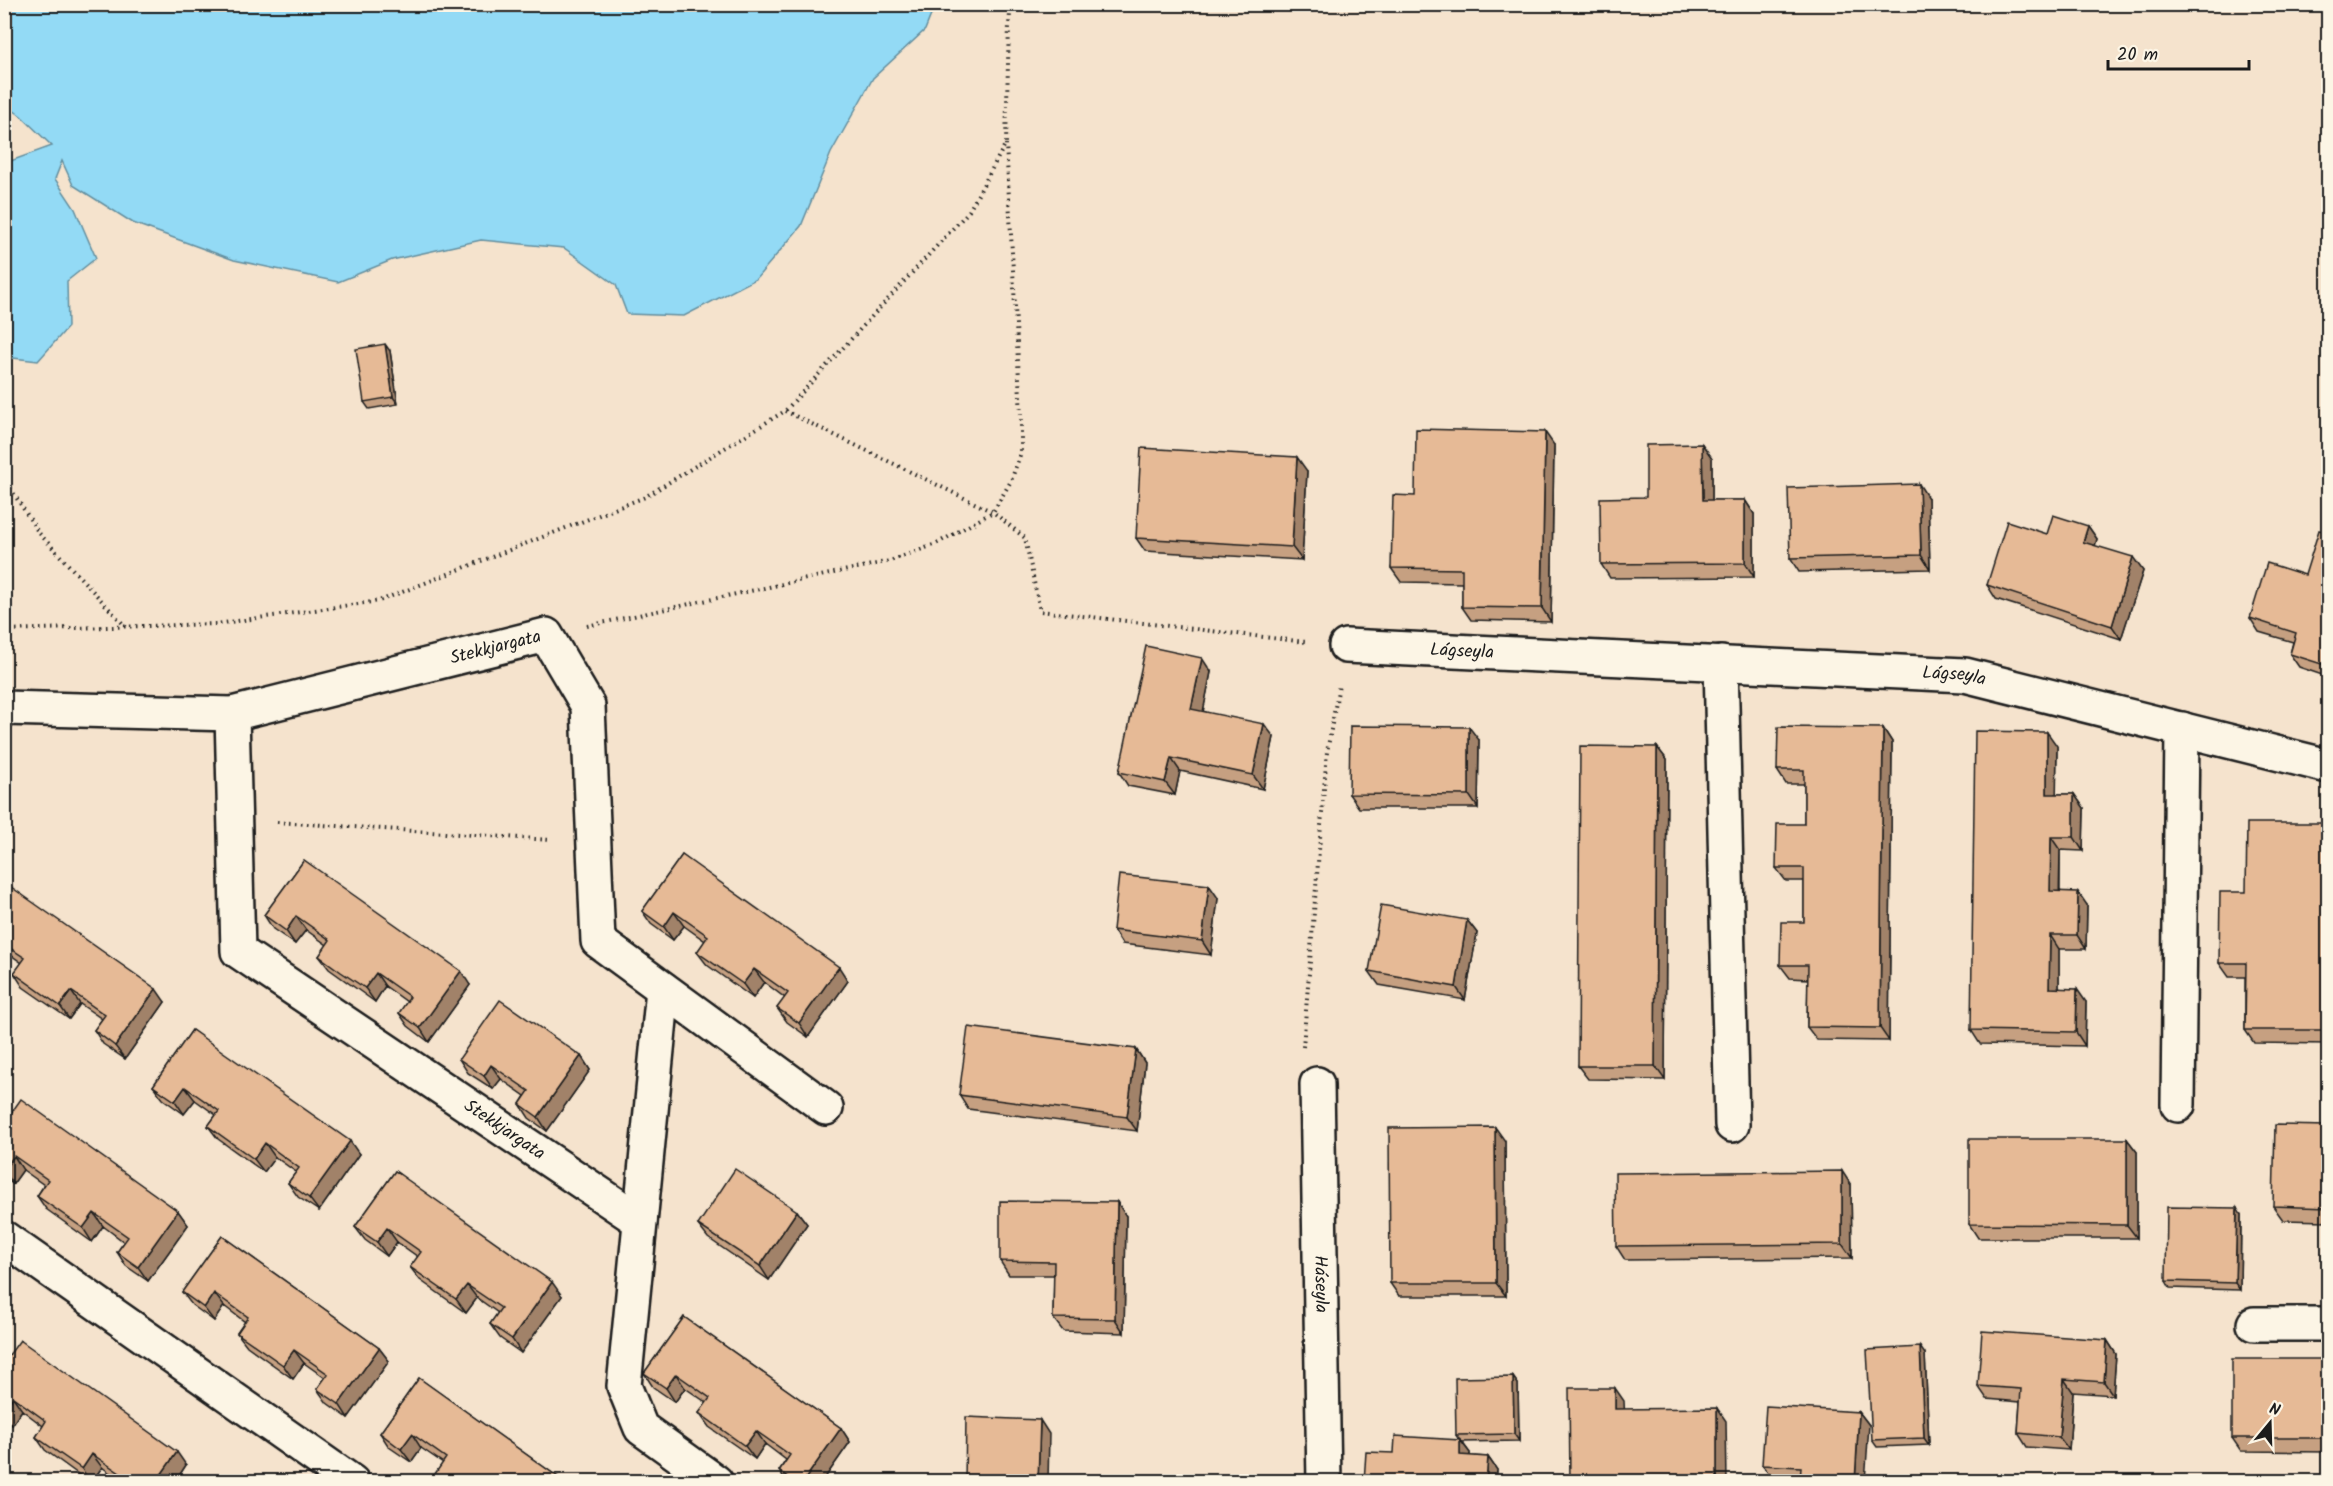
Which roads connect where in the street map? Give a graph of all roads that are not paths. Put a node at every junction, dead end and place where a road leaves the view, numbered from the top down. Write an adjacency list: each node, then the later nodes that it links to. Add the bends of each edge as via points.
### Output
1 (1346, 646): 2 (street, Lágseyla)
2 (1721, 663): 5 (street, Lágseyla, via 1965,675); 11 (street)
3 (4, 708): 4 (street, Stekkjargata)
4 (232, 714): 7 (street, Stekkjargata, via 546,635 588,706 598,941); 12 (street, Stekkjargata, via 238,951)
5 (2182, 729): 6 (street, Lágseyla); 9 (street)
6 (2328, 766)
7 (663, 989): 10 (street, Stekkjargata); 12 (street)
8 (1317, 1084): 18 (street, Háseyla)
9 (2178, 1105)
10 (826, 1108)
11 (1732, 1125)
12 (640, 1221): 17 (street, via 624,1386 641,1428)
13 (4, 1238): 16 (street)
14 (2254, 1324): 15 (street)
15 (2328, 1324)
16 (352, 1482)
17 (716, 1482)
18 (1324, 1482)

